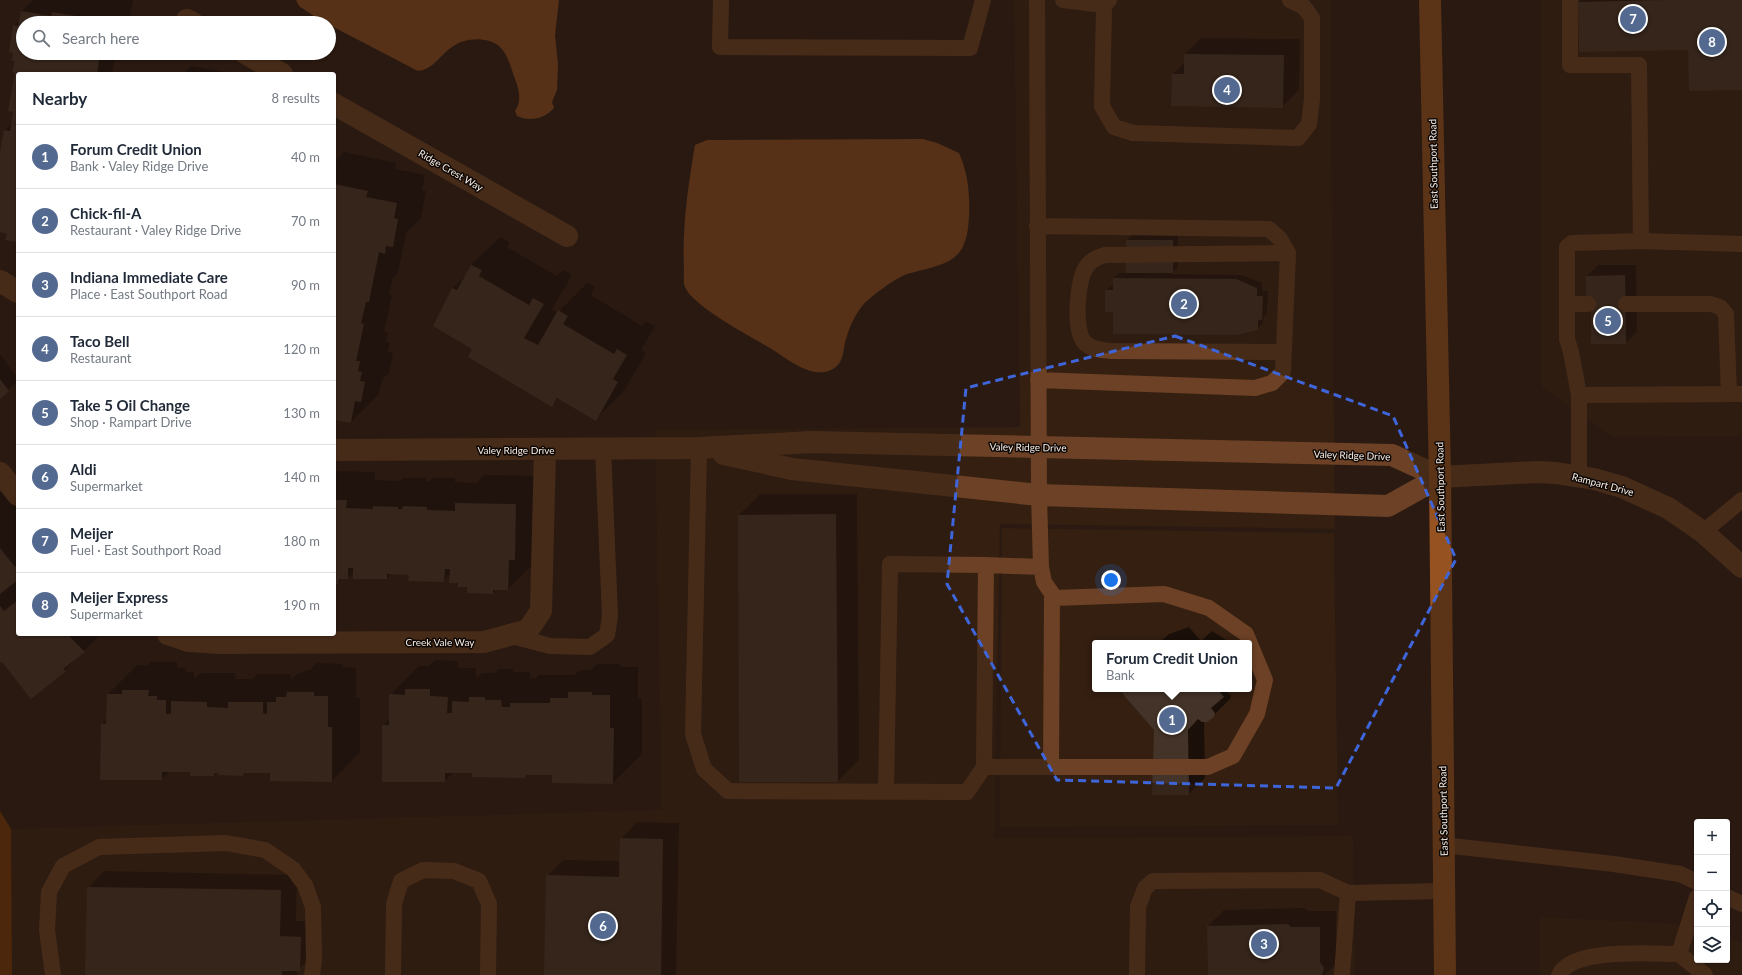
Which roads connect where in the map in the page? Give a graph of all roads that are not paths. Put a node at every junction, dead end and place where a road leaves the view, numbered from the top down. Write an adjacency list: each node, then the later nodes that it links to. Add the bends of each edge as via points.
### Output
1 (720, 0): 2 (lane, via 720,47 938,48 970,48)
2 (983, 0)
3 (1037, 0): 12 (lane)
4 (1063, 0): 8 (lane)
5 (1290, 0): 8 (lane, via 1304,7 1312,18 1312,99 1309,124 1298,138 1134,133 1114,127 1102,106)
6 (1430, 0): 32 (main road, East Southport Road)
7 (1570, 0): 14 (lane, via 1570,65 1639,64)
8 (1106, 3)
9 (257, 60): 10 (street)
10 (278, 72)
11 (336, 105): 13 (street, Ridge Crest Way)
12 (1037, 226): 16 (lane, via 1269,229 1280,239); 23 (lane)
13 (567, 236)
14 (1641, 240): 15 (lane); 19 (lane, via 1572,243 1567,247)
15 (1742, 244)
16 (1288, 253): 22 (lane); 22 (lane, via 1105,254 1087,265 1080,278 1078,324 1079,334 1093,349)
17 (0, 281): 18 (street)
18 (16, 291)
19 (1567, 304): 20 (lane); 25 (lane, via 1567,339)
20 (1588, 304)
21 (1626, 304): 24 (lane, via 1711,304 1720,307 1726,314)
22 (1284, 352): 23 (lane, via 1283,372 1272,383 1255,388)
23 (1038, 380): 26 (lane)
24 (1736, 394): 25 (lane)
25 (1579, 395): 31 (lane)
26 (1038, 447): 27 (street, Valey Ridge Drive, via 812,442); 32 (street, Valey Ridge Drive, via 1392,454); 33 (lane)
27 (698, 448): 28 (street, Valey Ridge Drive); 33 (street, Valey Ridge Drive, via 792,469); 46 (lane, via 693,734 704,769 728,791)
28 (603, 449): 30 (street, Valey Ridge Drive); 41 (lane, via 610,616 607,635 590,647 550,646)
29 (336, 450): 30 (street, Valey Ridge Drive)
30 (545, 450): 41 (street, Creek Vale Way, via 541,611 528,630)
31 (1579, 476): 32 (street, Rampart Drive, via 1537,472); 35 (street, Rampart Drive, via 1643,495 1668,508)
32 (1440, 477): 33 (street, Valey Ridge Drive, via 1388,506); 47 (main road, East Southport Road)
33 (1039, 496): 37 (lane)
34 (1742, 500): 35 (lane)
35 (1703, 532): 38 (street, Rampart Drive)
36 (986, 565): 37 (lane); 44 (lane); 46 (lane, via 890,564)
37 (1041, 567): 39 (lane, via 1044,582)
38 (1742, 567)
39 (1052, 595): 42 (lane, via 1054,598 1164,594 1209,608 1246,634); 45 (lane)
40 (174, 636): 41 (street, Creek Vale Way, via 189,641 221,643 484,642)
41 (512, 636)
42 (1248, 640)
43 (1252, 649): 45 (lane, via 1265,680 1257,714 1233,756 1208,767)
44 (984, 767): 45 (lane); 46 (lane, via 967,792)
45 (1051, 767)
46 (886, 792)
47 (1443, 845): 48 (lane, via 1614,864 1680,874); 49 (main road, East Southport Road)
48 (1694, 881)
49 (1444, 891): 50 (lane); 61 (main road, East Southport Road)
50 (1348, 893): 59 (lane, via 1320,880 1153,881 1145,888 1138,906); 60 (lane)
51 (1730, 898): 52 (lane)
52 (1742, 904)
53 (1694, 906): 54 (lane)
54 (1679, 954): 62 (lane, via 1604,955 1576,960 1565,966); 63 (lane)
55 (53, 975): 56 (lane, via 47,930 49,892 63,866 99,847 226,843 265,850 293,869 305,885 313,907)
56 (312, 975)
57 (393, 975): 58 (lane, via 394,904 401,880 423,870 454,871 479,881 489,904)
58 (488, 975)
59 (1137, 975)
60 (1342, 975)
61 (1445, 975)
62 (1559, 975)
63 (1705, 975)

